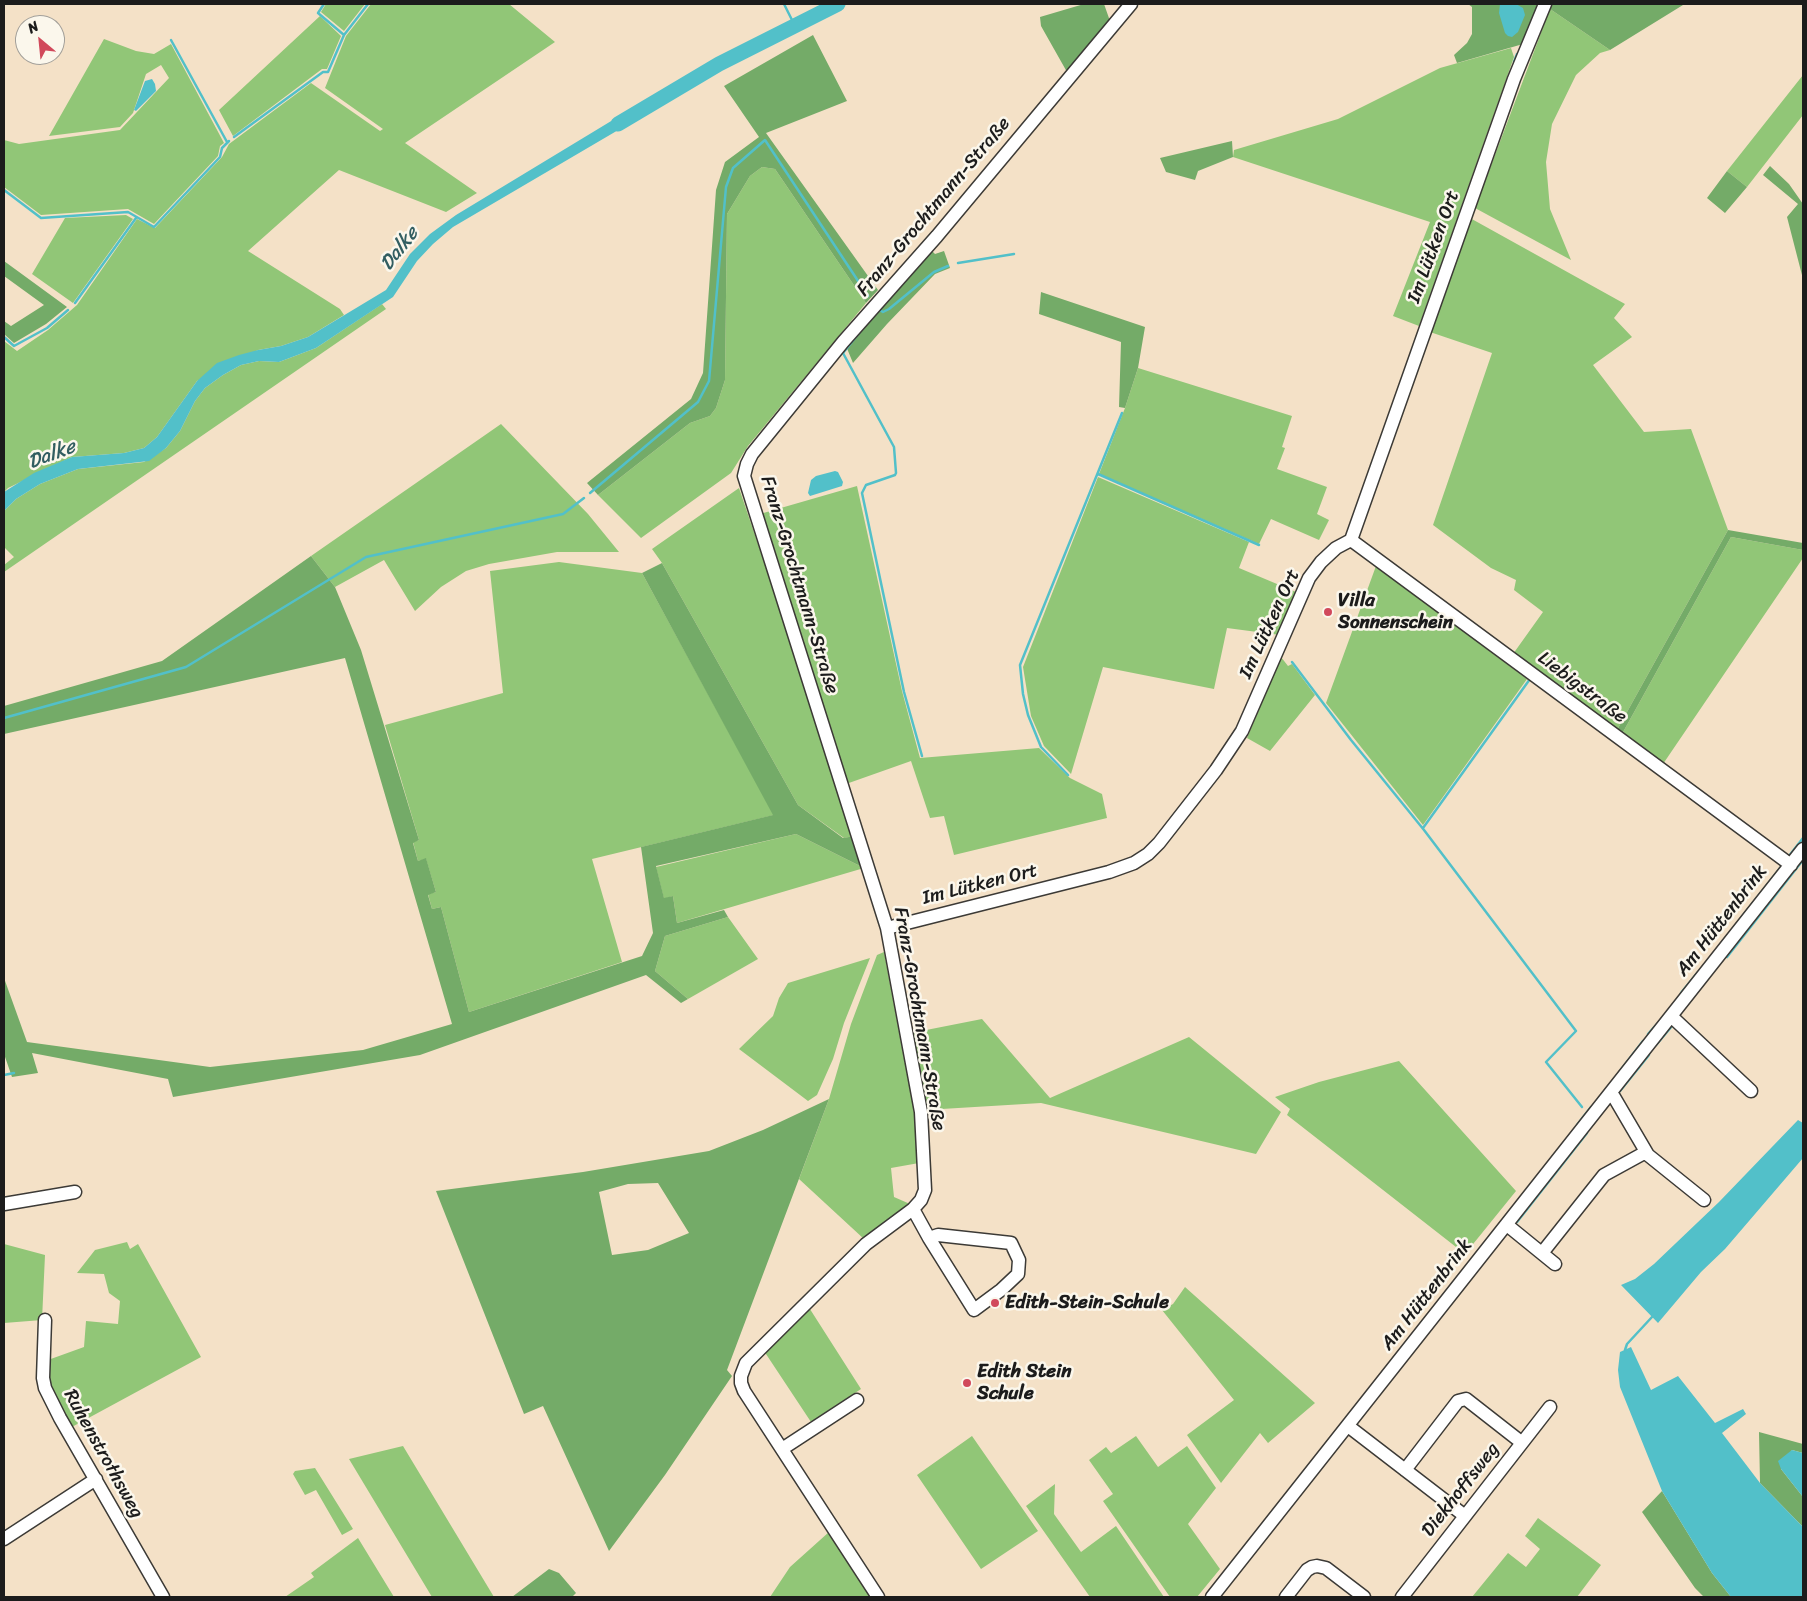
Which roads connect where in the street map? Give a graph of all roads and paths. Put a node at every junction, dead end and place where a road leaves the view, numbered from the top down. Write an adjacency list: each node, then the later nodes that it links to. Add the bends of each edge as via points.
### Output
1 (1131, 4): 6 (street, Franz-Grochtmann-Straße, via 937,236 843,342 747,464 746,484)
2 (1545, 4): 3 (street, Im Lütken Ort, via 1511,89)
3 (1351, 540): 5 (street, Liebigstraße); 6 (street, Im Lütken Ort, via 1336,548 1309,578 1242,731 1200,791 1148,854 1134,864 1109,872)
4 (1803, 849): 5 (street, Am Hüttenbrink)
5 (1791, 865): 7 (street, Am Hüttenbrink)
6 (887, 928): 14 (street, Franz-Grochtmann-Straße, via 921,1112 925,1190)
7 (1671, 1016): 8 (street); 9 (street, Am Hüttenbrink)
8 (1751, 1092)
9 (1610, 1094): 10 (street); 15 (street, Am Hüttenbrink)
10 (1646, 1152): 12 (street); 17 (street, via 1604,1175)
11 (75, 1192): 13 (street)
12 (1704, 1200)
13 (4, 1204)
14 (913, 1209): 16 (street); 24 (street, Franz-Grochtmann-Straße, via 866,1244 746,1363 741,1376 744,1391)
15 (1507, 1225): 17 (street); 22 (street, Am Hüttenbrink)
16 (930, 1238): 16 (street, via 974,1310 1018,1274 1019,1260 1010,1243 938,1235)
17 (1542, 1253): 18 (street)
18 (1556, 1264)
19 (45, 1320): 26 (street, Ruhenstrothsweg, via 45,1388)
20 (857, 1400): 24 (street)
21 (1550, 1407): 23 (street, Diekhoffsweg)
22 (1348, 1426): 25 (street); 31 (street, Am Hüttenbrink)
23 (1521, 1442): 25 (street, via 1466,1399 1458,1401); 27 (street, Diekhoffsweg)
24 (782, 1449): 30 (street, Franz-Grochtmann-Straße)
25 (1405, 1470): 27 (street)
26 (96, 1479): 28 (street); 29 (street, Ruhenstrothsweg)
27 (1465, 1516): 34 (street, Diekhoffsweg)
28 (4, 1539)
29 (163, 1597)
30 (878, 1597)
31 (1212, 1597)
32 (1286, 1597): 33 (street, via 1307,1570 1317,1566 1326,1568)
33 (1364, 1597)
34 (1402, 1597)

